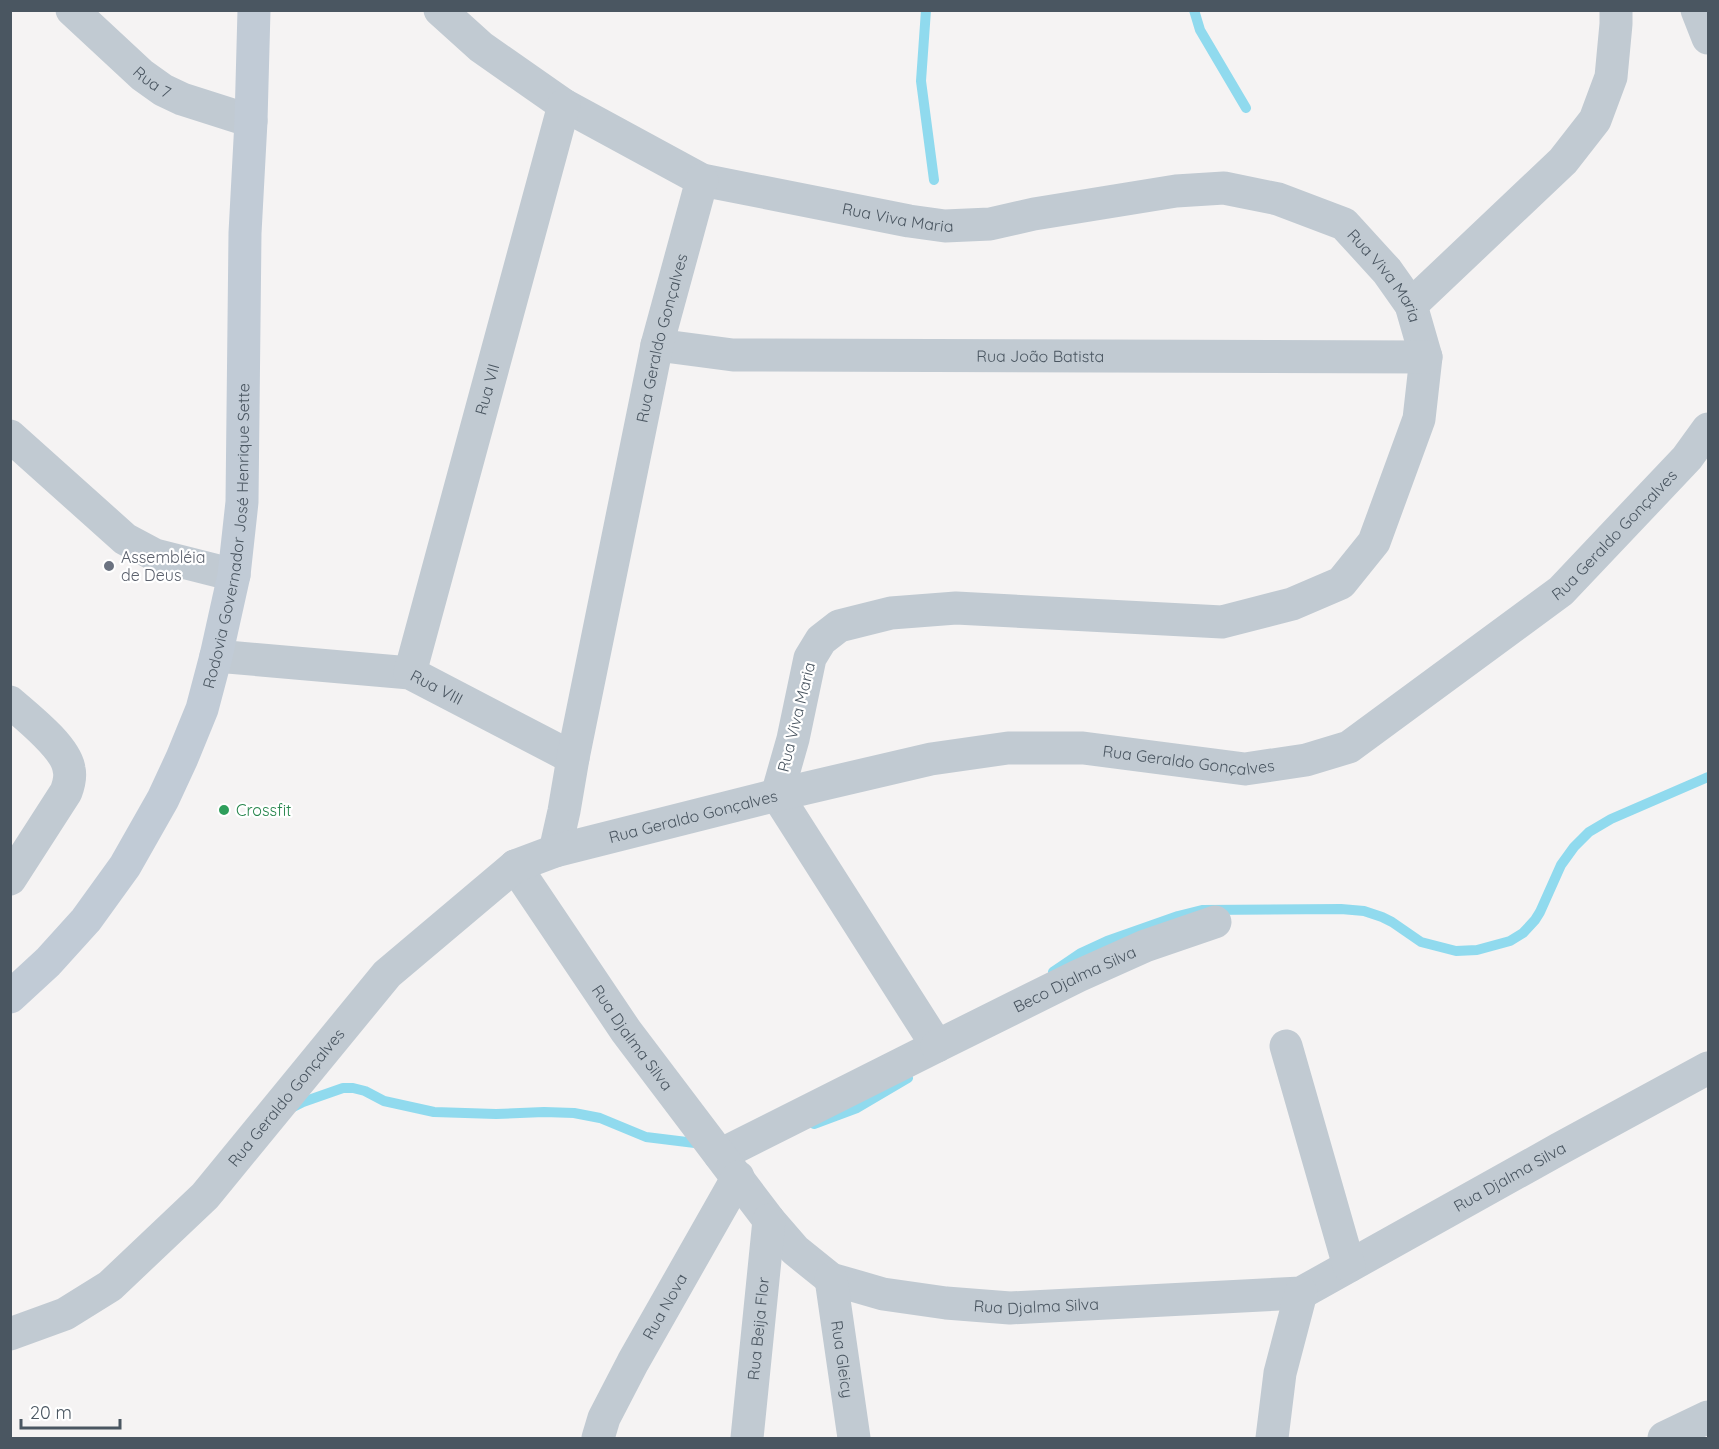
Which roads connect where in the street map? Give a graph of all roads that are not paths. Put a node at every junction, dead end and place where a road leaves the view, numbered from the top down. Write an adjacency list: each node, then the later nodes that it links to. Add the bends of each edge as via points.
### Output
1 (72, 10): 8 (street, Rua 7, via 163,90)
2 (254, 10): 8 (main road, Rodovia Governador José Henrique Sette)
3 (440, 10): 7 (street, Rua Viva Maria, via 481,47)
4 (1616, 10): 10 (street, via 1611,77 1595,120 1563,161)
5 (1697, 10): 6 (street)
6 (1708, 38)
7 (564, 105): 9 (street, Rua Viva Maria); 17 (street, Rua VII)
8 (251, 121): 15 (main road, Rodovia Governador José Henrique Sette, via 245,233 242,502)
9 (702, 180): 10 (street, Rua Viva Maria, via 945,226 990,224 1176,191 1224,188 1278,199 1344,224 1387,271); 11 (street, Rua Geraldo Gonçalves)
10 (1411, 305): 12 (street, Rua Viva Maria)
11 (657, 345): 12 (street, Rua João Batista, via 733,355); 19 (street, Rua Geraldo Gonçalves)
12 (1426, 357): 20 (street, Rua Viva Maria, via 1419,419 1374,542 1341,583 1292,604 1222,622 956,608 891,614 839,626 821,640 810,658)
13 (1708, 429): 20 (street, Rua Geraldo Gonçalves, via 1687,458 1561,591 1349,747 1306,760 1245,769 1083,748 1008,748 931,759)
14 (10, 436): 15 (street, via 125,539 155,555)
15 (234, 575): 16 (main road, Rodovia Governador José Henrique Sette)
16 (216, 657): 17 (street, Rua VIII); 25 (main road, Rodovia Governador José Henrique Sette, via 202,709 182,758 125,866 86,920)
17 (410, 673): 19 (street, Rua VIII)
18 (10, 702): 23 (street, via 64,754 70,780)
19 (573, 758): 21 (street, Rua Geraldo Gonçalves)
20 (777, 795): 21 (street, Rua Geraldo Gonçalves); 26 (street)
21 (555, 851): 22 (street, Rua Geraldo Gonçalves)
22 (515, 866): 29 (street, Rua Djalma Silva, via 626,1031); 34 (street, Rua Geraldo Gonçalves, via 387,974 205,1196 110,1286 65,1314)
23 (10, 879)
24 (1215, 922): 26 (street, Beco Djalma Silva, via 1078,976)
25 (10, 997)
26 (937, 1046): 29 (street, Beco Djalma Silva)
27 (1286, 1046): 31 (street)
28 (1708, 1068): 31 (street, Rua Djalma Silva)
29 (729, 1166): 30 (street, Rua Djalma Silva); 36 (street, Rua Nova, via 604,1418)
30 (769, 1220): 32 (street, Rua Djalma Silva, via 795,1250); 37 (street, Rua Beija Flor)
31 (1349, 1266): 33 (street, Rua Djalma Silva)
32 (831, 1279): 33 (street, Rua Djalma Silva, via 883,1294 1010,1308); 38 (street, Rua Gleicy)
33 (1301, 1293): 39 (street, via 1280,1373)
34 (10, 1334)
35 (1708, 1417): 40 (street)
36 (598, 1438)
37 (747, 1438)
38 (854, 1438)
39 (1272, 1438)
40 (1664, 1438)

